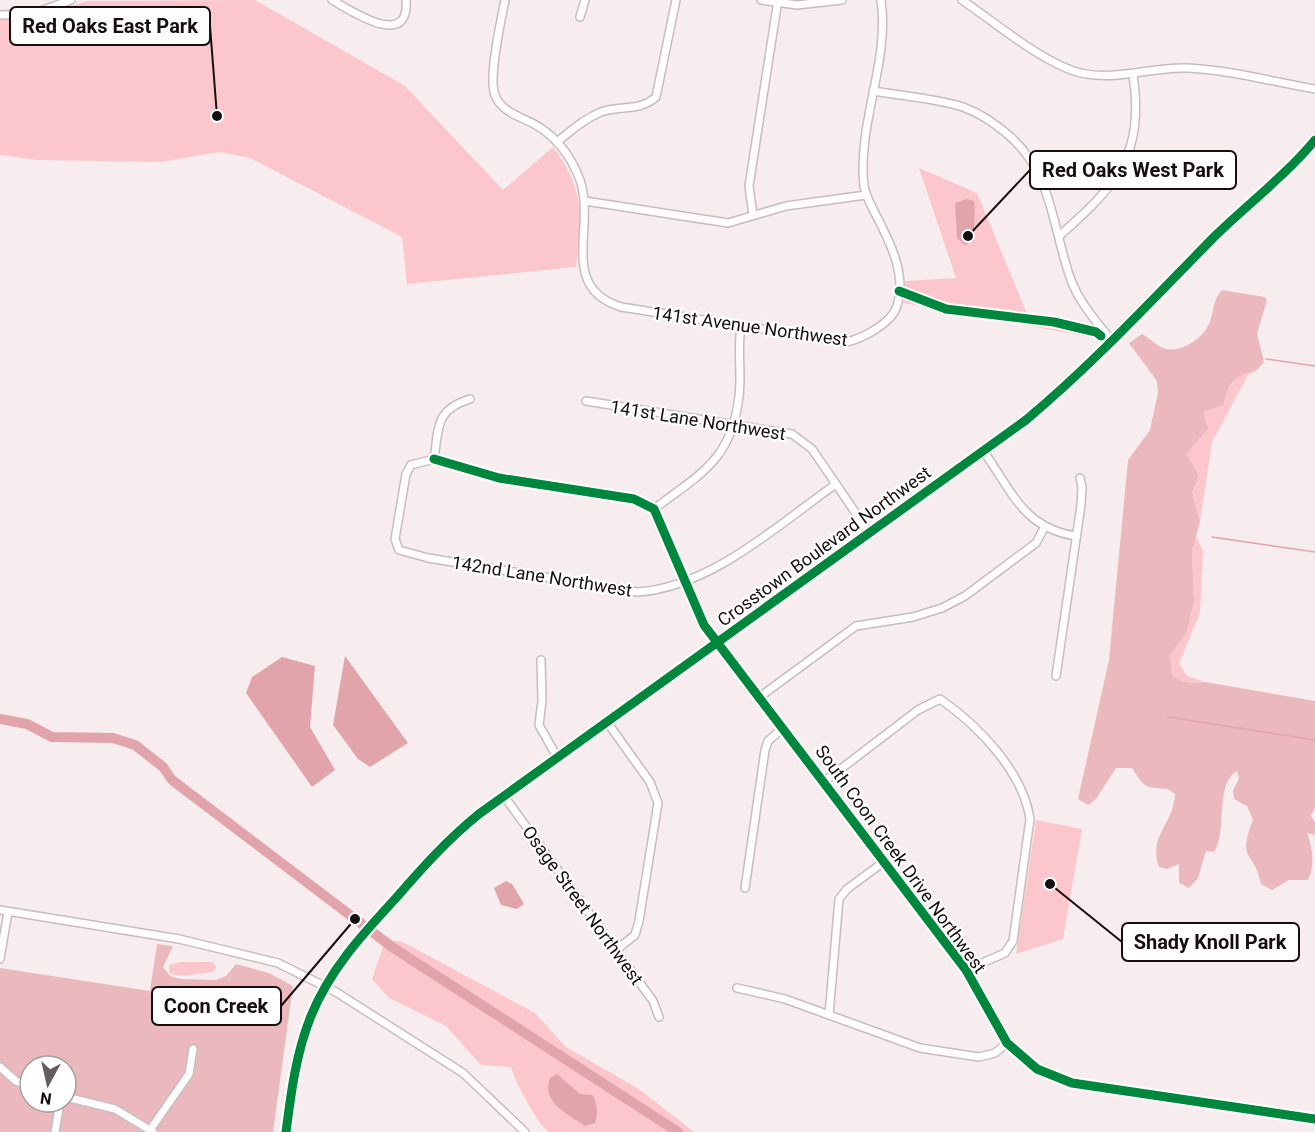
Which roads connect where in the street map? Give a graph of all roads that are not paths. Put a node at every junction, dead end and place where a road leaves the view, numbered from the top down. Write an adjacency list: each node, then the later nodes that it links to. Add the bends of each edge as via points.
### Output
1 (71, 0): 12 (street, via 32,14)
2 (332, 0): 3 (street, via 375,24 395,23 405,12)
3 (406, 0)
4 (505, 0): 18 (street, via 493,78 495,96 502,107 539,126)
5 (585, 0): 13 (street)
6 (676, 0): 18 (street, via 656,97 644,107 594,115)
7 (761, 0): 11 (street)
8 (842, 0): 11 (street, via 797,5)
9 (881, 0): 16 (street, via 881,39)
10 (962, 0): 14 (street, via 1066,68 1088,74)
11 (778, 2): 21 (street, via 749,186)
12 (0, 15)
13 (580, 17)
14 (1133, 75): 15 (street, via 1165,68 1190,68); 22 (street, via 1137,123 1125,166 1112,186)
15 (1315, 89)
16 (873, 91): 19 (street, via 862,159); 22 (street, via 964,107 988,118 1017,142 1034,164 1045,184)
17 (1315, 140): 24 (street, Crosstown Boulevard Northwest, via 1294,165 1225,227)
18 (557, 142): 20 (street, via 575,167)
19 (866, 195): 21 (street, via 786,206); 23 (street, 141st Avenue Northwest, via 890,241 898,270 898,303 891,316 859,339 846,342)
20 (585, 201): 21 (street, via 721,222 741,221); 23 (street, 141st Avenue Northwest, via 584,274 603,300 621,308)
21 (753, 215)
22 (1059, 236): 24 (street, via 1080,300)
23 (741, 327): 27 (street, via 739,396)
24 (1112, 340): 28 (street, Crosstown Boulevard Northwest, via 1061,390)
25 (470, 399): 29 (street, via 446,411 440,419)
26 (586, 401): 27 (street, 141st Lane Northwest)
27 (732, 424): 31 (street, 141st Lane Northwest, via 802,439); 32 (street, via 721,453 710,468)
28 (984, 452): 33 (street, via 1022,508); 34 (street, Crosstown Boulevard Northwest)
29 (434, 459): 32 (street, via 499,478 642,501); 36 (street, 142nd Lane Northwest, via 411,465 406,474 395,538 399,550 637,592 660,590)
30 (1080, 478): 35 (street)
31 (836, 484): 34 (street, 141st Lane Northwest); 36 (street, 142nd Lane Northwest, via 729,560)
32 (654, 509): 36 (street, South Coon Creek Drive Northwest)
33 (1044, 528): 35 (street); 40 (street, via 1036,543 965,596 913,617 856,626)
34 (870, 534): 37 (street, Crosstown Boulevard Northwest)
35 (1076, 536): 39 (street)
36 (684, 580): 37 (street, South Coon Creek Drive Northwest, via 701,620)
37 (718, 643): 40 (street, South Coon Creek Drive Northwest); 41 (street, Crosstown Boulevard Northwest)
38 (541, 660): 43 (street, via 539,725)
39 (1056, 676)
40 (761, 696): 42 (street, South Coon Creek Drive Northwest)
41 (607, 722): 43 (street, Crosstown Boulevard Northwest); 49 (street, via 650,782 658,803 639,921 635,934)
42 (783, 728): 44 (street, South Coon Creek Drive Northwest); 47 (street, via 768,741 765,750)
43 (557, 757): 45 (street, Crosstown Boulevard Northwest)
44 (825, 781): 46 (street, South Coon Creek Drive Northwest); 51 (street, via 918,710 940,699 1006,763 1019,781 1030,819 1015,928 1010,949)
45 (504, 796): 49 (street, Osage Street Northwest); 52 (street, Crosstown Boulevard Northwest, via 444,845 357,941)
46 (885, 861): 51 (street, South Coon Creek Drive Northwest); 54 (street, via 839,899)
47 (745, 888)
48 (4, 911): 50 (street); 52 (street, via 179,939 260,957)
49 (616, 950): 55 (street, Osage Street Northwest, via 653,1001)
50 (0, 959)
51 (966, 969): 56 (street, South Coon Creek Drive Northwest)
52 (325, 987): 65 (street, Crosstown Boulevard Northwest, via 297,1058); 66 (street, via 462,1073)
53 (737, 988): 54 (street)
54 (829, 1015): 56 (street, via 911,1045 967,1056 987,1056)
55 (659, 1017)
56 (1007, 1044): 62 (street, South Coon Creek Drive Northwest, via 1037,1069 1072,1083)
57 (193, 1049): 63 (street, via 189,1074)
58 (0, 1067): 59 (street)
59 (18, 1082)
60 (78, 1100): 63 (street, via 115,1109)
61 (58, 1114): 64 (street)
62 (1315, 1119)
63 (152, 1131)
64 (55, 1132)
65 (286, 1132)
66 (525, 1132)

